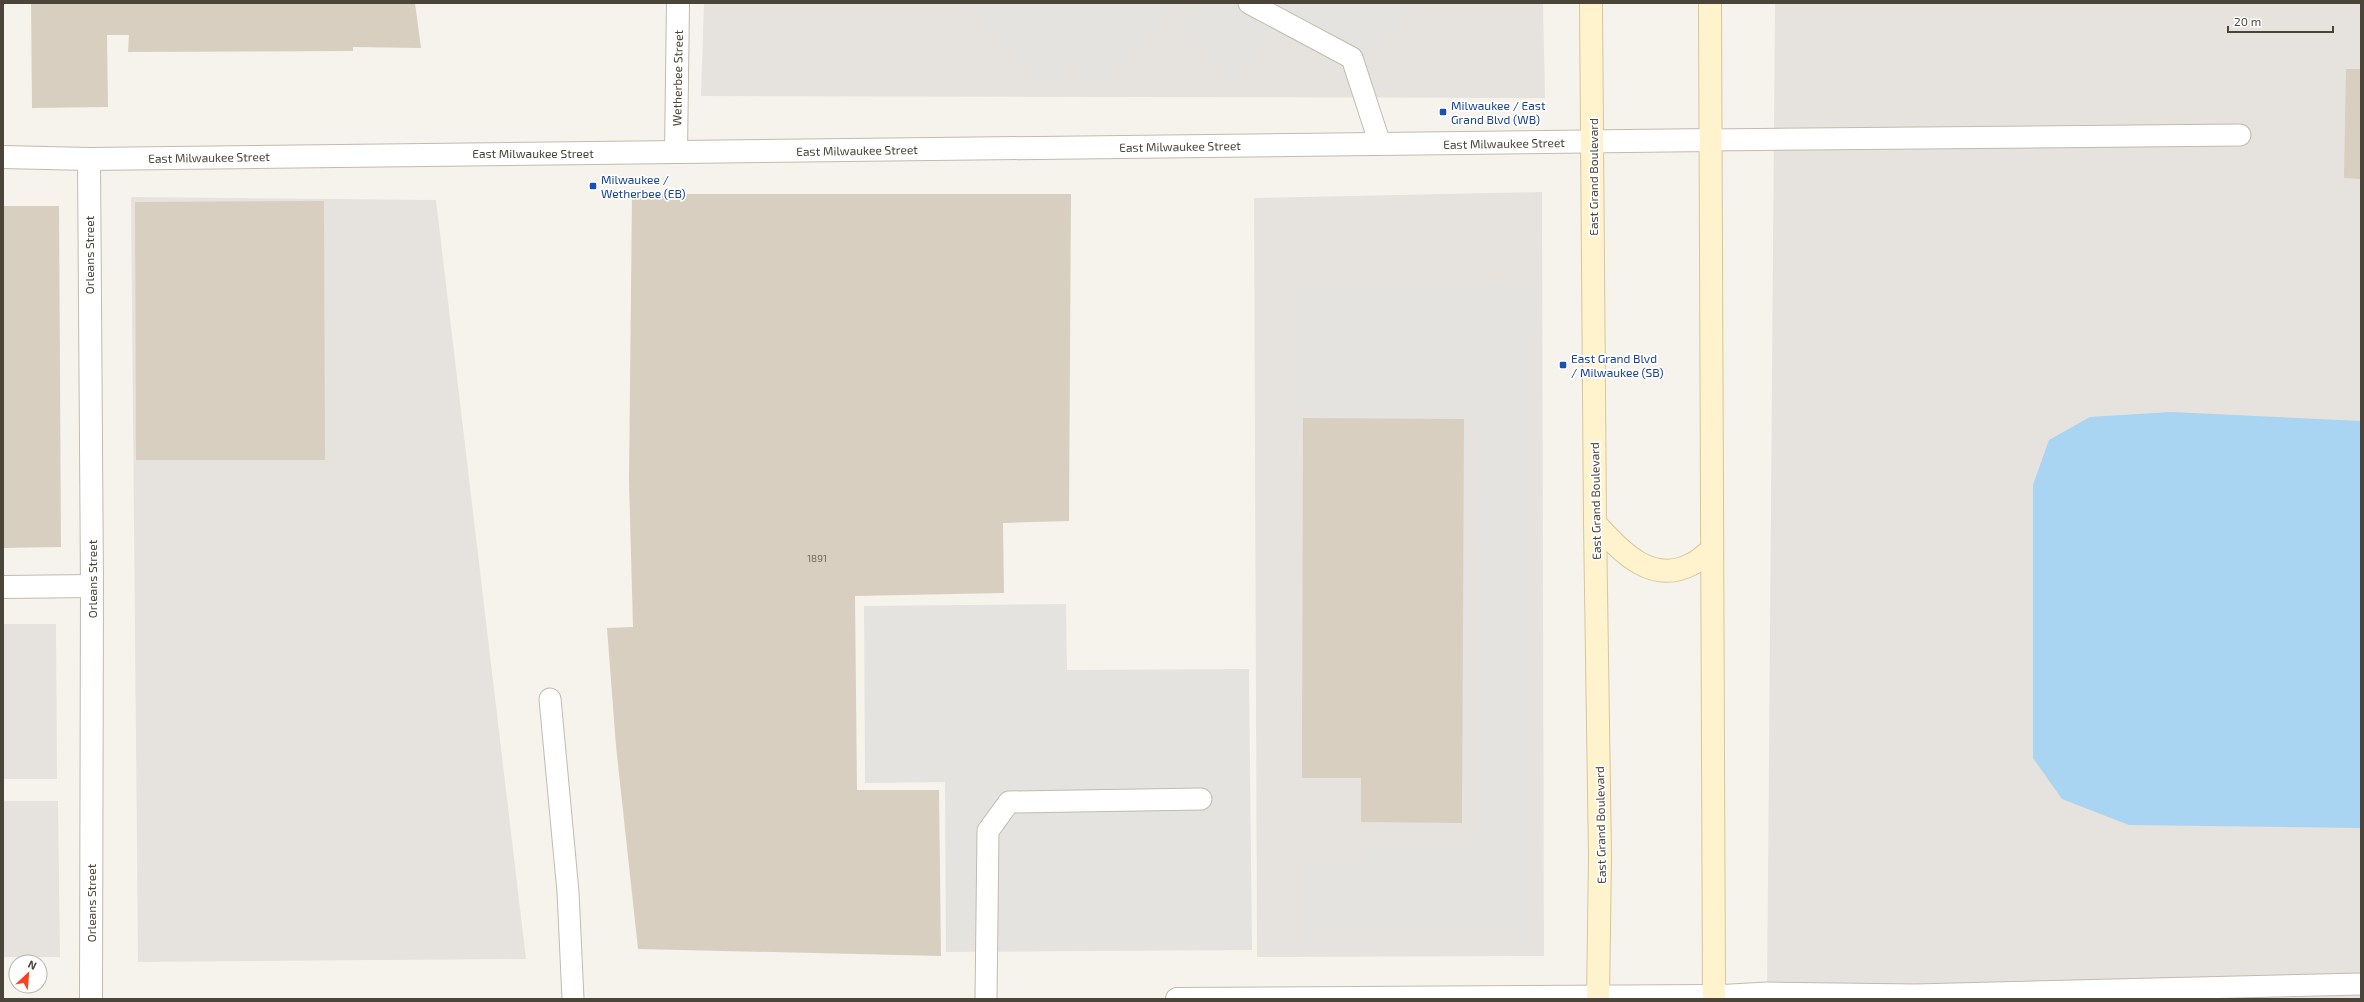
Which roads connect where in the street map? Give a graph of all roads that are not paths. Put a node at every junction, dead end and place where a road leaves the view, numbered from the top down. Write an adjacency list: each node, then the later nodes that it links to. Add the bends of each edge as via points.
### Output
1 (678, 3): 9 (street, Wetherbee Street)
2 (1249, 3): 8 (lane, via 1352,58)
3 (1591, 3): 7 (main road, East Grand Boulevard)
4 (1710, 3): 6 (main road)
5 (2240, 135): 6 (lane)
6 (1710, 140): 7 (street, East Milwaukee Street); 13 (main road)
7 (1593, 142): 8 (street, East Milwaukee Street); 12 (main road, East Grand Boulevard)
8 (1380, 144): 9 (street, East Milwaukee Street)
9 (676, 152): 11 (street, East Milwaukee Street)
10 (3, 157): 11 (street, East Milwaukee Street)
11 (89, 159): 14 (street, Orleans Street)
12 (1595, 523): 13 (main road, via 1623,554 1645,567 1673,570 1691,565); 19 (main road, East Grand Boulevard, via 1600,857)
13 (1712, 550): 20 (main road)
14 (92, 586): 15 (street); 21 (street, Orleans Street)
15 (3, 587)
16 (550, 699): 22 (lane, via 568,892)
17 (1201, 799): 23 (lane, via 1008,802 988,831)
18 (2361, 984): 20 (lane, via 1915,995 1767,993)
19 (1598, 998): 20 (street); 25 (street)
20 (1714, 998)
21 (91, 999)
22 (573, 999)
23 (986, 999)
24 (1177, 999): 25 (street)
25 (1299, 999)

